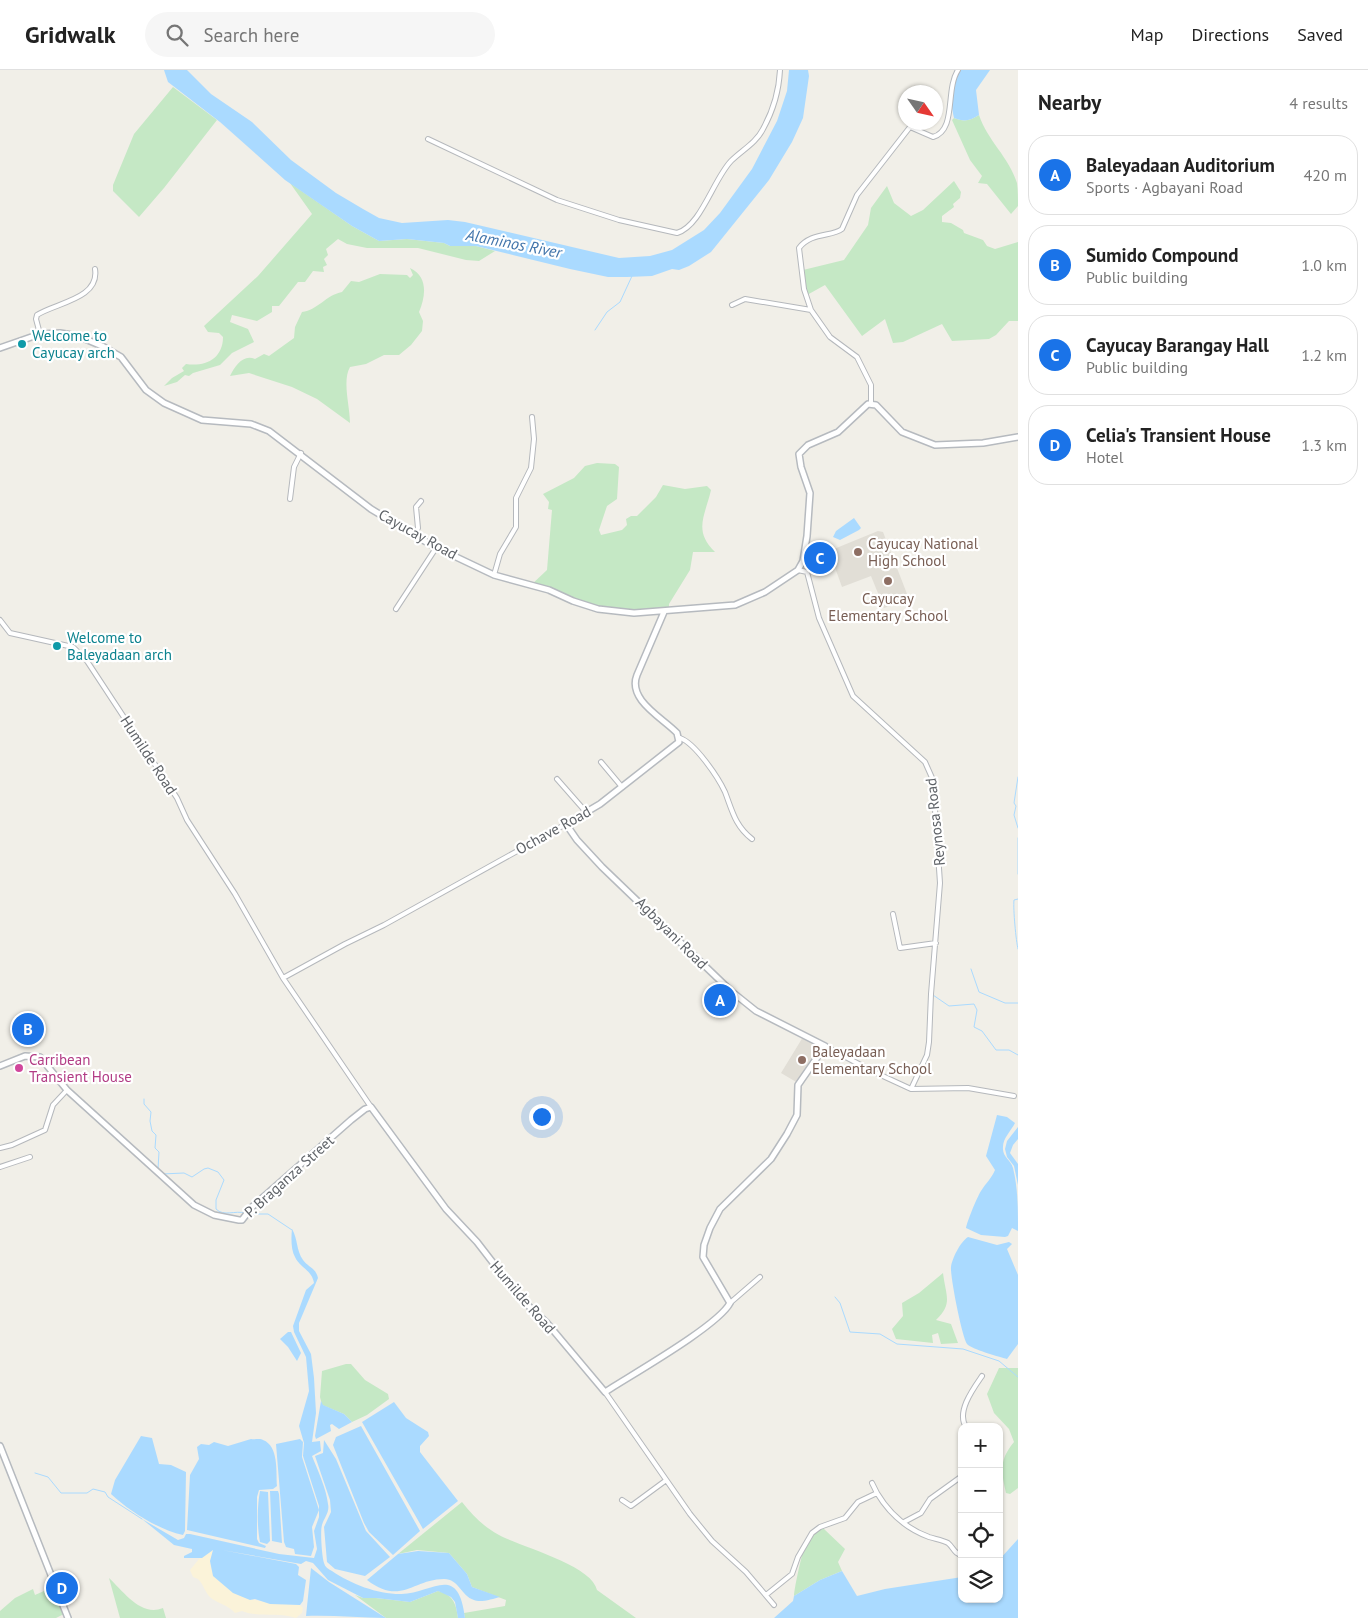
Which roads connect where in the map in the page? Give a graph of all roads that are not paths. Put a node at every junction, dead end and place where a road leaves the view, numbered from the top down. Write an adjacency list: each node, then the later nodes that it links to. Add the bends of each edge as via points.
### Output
1 (780, 70): 3 (street, via 774,104 760,136 722,172 691,224 677,233 619,220 557,200)
2 (958, 70): 6 (street, via 950,94 949,119 939,135 933,137 910,127 857,195 842,229 822,234 800,246 804,289)
3 (428, 139)
4 (95, 269): 7 (street, via 94,282 88,292 37,315)
5 (732, 304): 6 (street, via 745,299)
6 (811, 310): 9 (street, via 830,337 857,357 871,385)
7 (40, 334): 8 (street, Cayucay Road); 12 (street, Cayucay Road, via 68,334 102,346 120,357 146,390 164,403 202,420 258,426)
8 (0, 348)
9 (871, 403): 11 (street, via 902,432 935,445 983,443); 17 (street, Cayucay Road, via 838,432 808,445 799,454 810,493)
10 (532, 417): 20 (street, via 534,439 530,471 516,498 518,520 514,534 500,554)
11 (1018, 436)
12 (300, 453): 13 (street, via 294,467); 15 (street, Cayucay Road, via 371,509)
13 (290, 499)
14 (420, 501): 15 (street, via 416,507 418,528)
15 (414, 536): 16 (street, Cayucay Road)
16 (436, 548): 20 (street, Cayucay Road); 21 (street)
17 (803, 561): 18 (street, Cayucay Road); 19 (street, Reynosa Road)
18 (798, 570): 19 (street); 22 (street, Cayucay Road, via 765,592 735,605)
19 (808, 572): 32 (street, Reynosa Road, via 818,618 853,696 917,754 931,773 941,875)
20 (494, 575): 22 (street, Cayucay Road, via 549,590 598,609)
21 (396, 610)
22 (664, 612): 24 (street, via 635,686 640,698)
23 (0, 620): 33 (street, Humilde Road, via 5,630 13,635 77,649 87,661 175,794 187,820)
24 (680, 738): 27 (street, Ochave Road, via 674,747); 30 (street, via 701,756 725,792 739,827)
25 (601, 762): 27 (street)
26 (557, 779): 28 (street)
27 (622, 787): 28 (street, Ochave Road)
28 (586, 812): 29 (street, Ochave Road)
29 (566, 824): 33 (street, Ochave Road); 34 (street, Agbayani Road, via 602,867 731,991 756,1011)
30 (752, 839)
31 (893, 914): 32 (street, via 900,948)
32 (936, 943): 36 (street, Reynosa Road, via 928,1050)
33 (283, 978): 39 (street, Humilde Road)
34 (825, 1046): 36 (street, Agbayani Road); 44 (street, via 798,1085 797,1115 787,1134 771,1159 720,1209 710,1228 703,1258)
35 (0, 1066): 37 (street, via 36,1055 48,1064)
36 (912, 1089): 38 (street, Agbayani Road, via 968,1088)
37 (67, 1090): 39 (street, P. Braganza Street, via 199,1209 239,1220 350,1120); 40 (street, via 53,1104 45,1130)
38 (1014, 1096)
39 (370, 1107): 46 (street, Humilde Road, via 446,1209 521,1300 547,1323)
40 (0, 1148)
41 (30, 1157): 42 (street)
42 (0, 1167)
43 (760, 1277): 44 (street)
44 (730, 1302): 46 (street, via 711,1323)
45 (982, 1376): 47 (street, via 963,1412)
46 (605, 1392): 50 (street, Humilde Road)
47 (963, 1423)
48 (0, 1446): 58 (street)
49 (958, 1479): 54 (street, via 930,1499 923,1511)
50 (665, 1481): 53 (street, via 631,1506); 56 (street, Humilde Road, via 712,1542)
51 (872, 1482): 52 (street)
52 (877, 1493): 54 (street, via 888,1511); 56 (street, via 858,1502 845,1518 812,1533 792,1574)
53 (622, 1500)
54 (904, 1522): 55 (street, via 928,1537 945,1542)
55 (958, 1554)
56 (766, 1595): 57 (street, Humilde Road)
57 (774, 1605)
58 (68, 1618)

